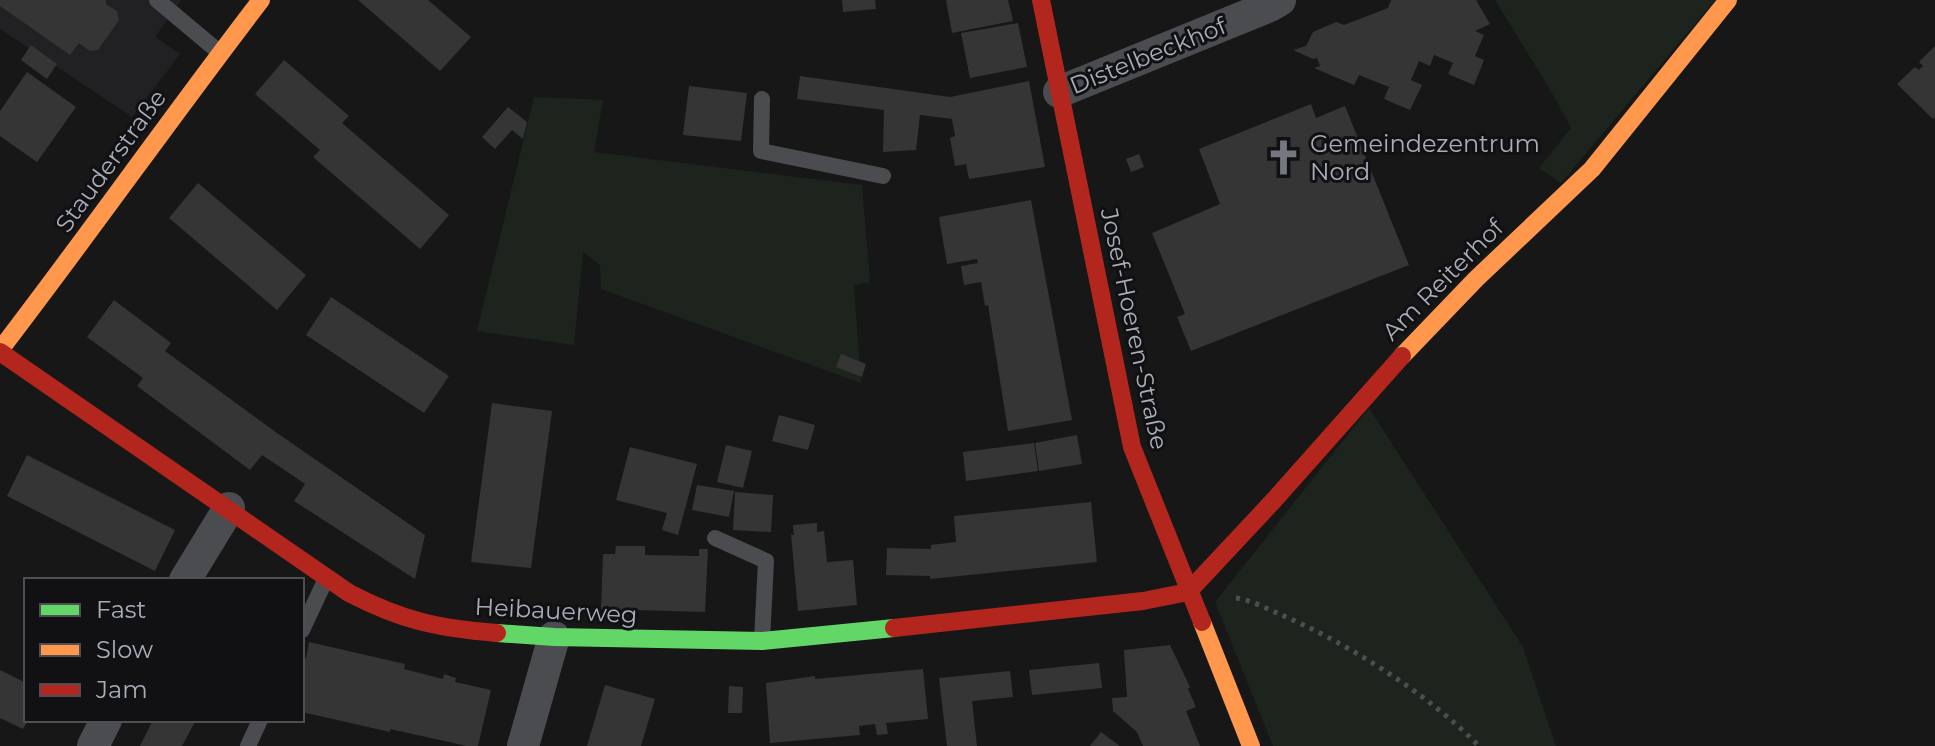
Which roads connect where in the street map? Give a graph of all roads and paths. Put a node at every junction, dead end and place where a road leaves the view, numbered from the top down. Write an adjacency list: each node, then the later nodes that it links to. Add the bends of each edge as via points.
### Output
1 (157, 0): 6 (lane)
2 (261, 0): 6 (street, Stauderstraße)
3 (1041, 0): 7 (street, Josef-Hoeren-Straße)
4 (1280, 0): 7 (street, Distelbeckhof)
5 (1728, 0): 15 (street, Am Reiterhof, via 1592,169 1374,384)
6 (220, 53): 10 (street, Stauderstraße)
7 (1059, 92): 15 (street, Josef-Hoeren-Straße, via 1132,447)
8 (762, 99): 9 (lane, via 761,151)
9 (883, 176)
10 (0, 351): 11 (street, Heibauerweg)
11 (229, 508): 13 (street, Heibauerweg); 14 (street)
12 (715, 538): 18 (lane, via 766,561)
13 (327, 577): 16 (lane); 17 (street, Heibauerweg, via 385,612 417,623)
14 (186, 578)
15 (1188, 592): 18 (street, Heibauerweg); 24 (street, Josef-Hoeren-Straße); 25 (path, via 1242,599 1329,638 1438,710)
16 (304, 626)
17 (554, 637): 18 (street, Heibauerweg); 23 (street)
18 (762, 641)
19 (105, 722): 21 (street)
20 (259, 722): 22 (lane)
21 (93, 746)
22 (248, 746)
23 (523, 746)
24 (1251, 746)
25 (1479, 746)

